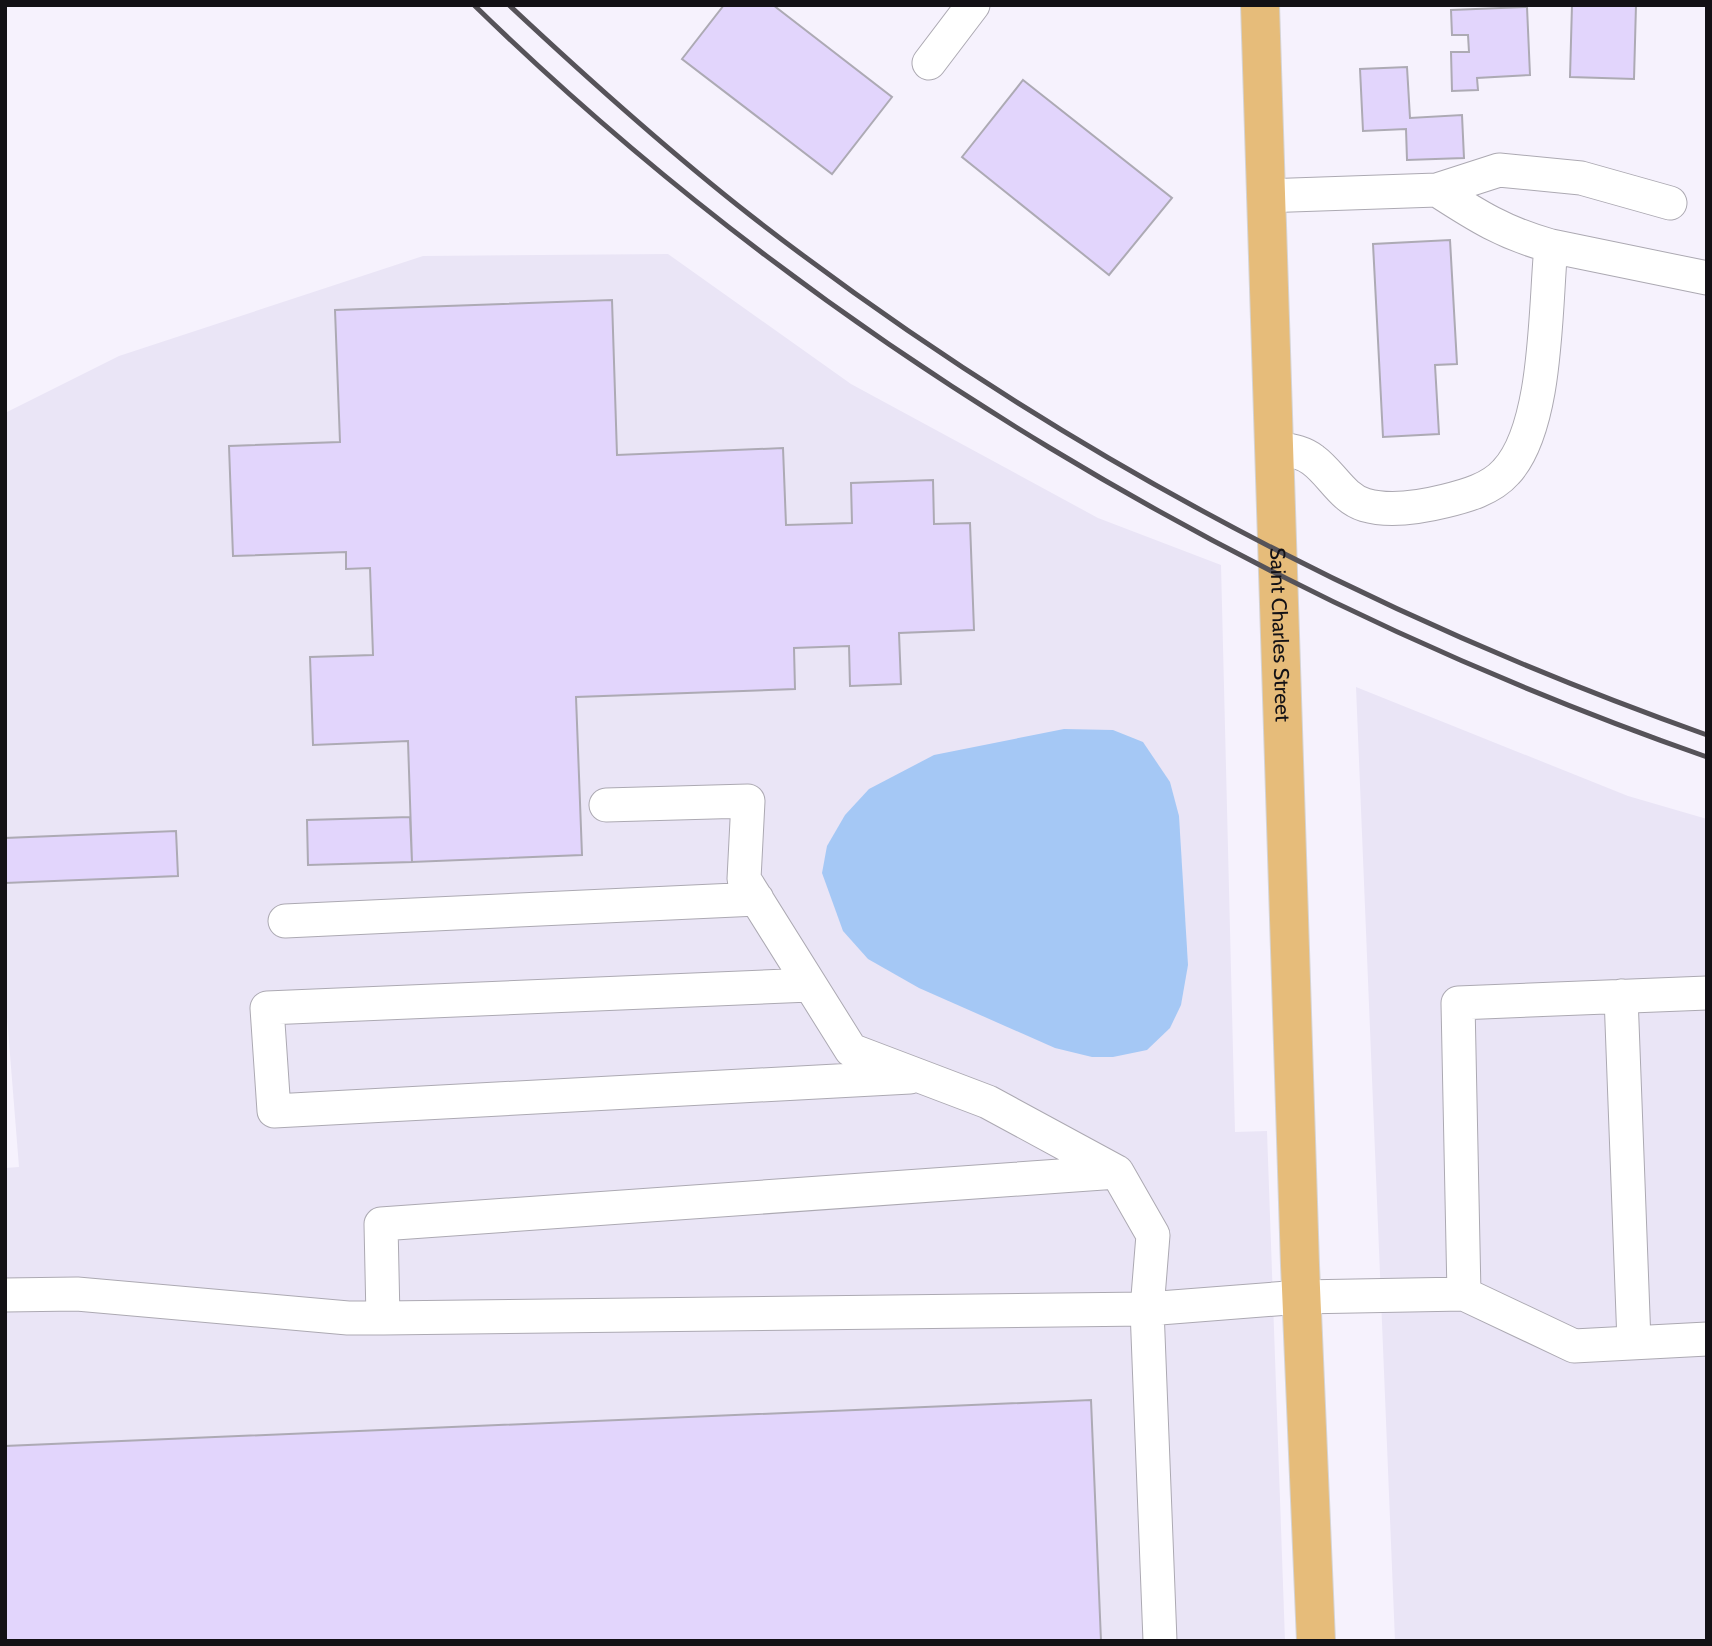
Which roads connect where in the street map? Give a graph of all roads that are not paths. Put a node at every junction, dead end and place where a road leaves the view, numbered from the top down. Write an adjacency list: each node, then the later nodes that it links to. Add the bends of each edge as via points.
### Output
1 (973, 5): 3 (lane)
2 (1260, 5): 5 (main road, Saint Charles Street)
3 (929, 63)
4 (1437, 190): 5 (lane); 6 (lane, via 1499,170 1581,178); 7 (lane, via 1490,225)
5 (1264, 196): 9 (main road, Saint Charles Street)
6 (1670, 203)
7 (1551, 246): 8 (lane); 9 (lane, via 1532,424 1521,453 1504,475 1473,494 1431,504 1365,505 1346,495 1313,460)
8 (1707, 278)
9 (1273, 447): 18 (main road, Saint Charles Street)
10 (606, 805): 11 (lane, via 748,802 744,879)
11 (757, 899): 12 (lane); 13 (lane)
12 (285, 921)
13 (810, 985): 16 (lane, via 851,1050); 16 (lane, via 267,1008 274,1111)
14 (1707, 993): 15 (lane)
15 (1621, 996): 19 (lane, via 1458,1003); 24 (lane)
16 (922, 1077): 17 (lane, via 988,1102)
17 (1117, 1172): 21 (lane, via 1153,1235); 22 (lane, via 381,1224)
18 (1301, 1281): 19 (lane); 21 (lane); 26 (main road, Saint Charles Street)
19 (1464, 1294): 24 (lane, via 1574,1346)
20 (5, 1295): 22 (lane, via 77,1294)
21 (1147, 1309): 22 (lane); 25 (lane)
22 (383, 1318)
23 (1707, 1339): 24 (lane)
24 (1634, 1342)
25 (1160, 1641)
26 (1316, 1641)

